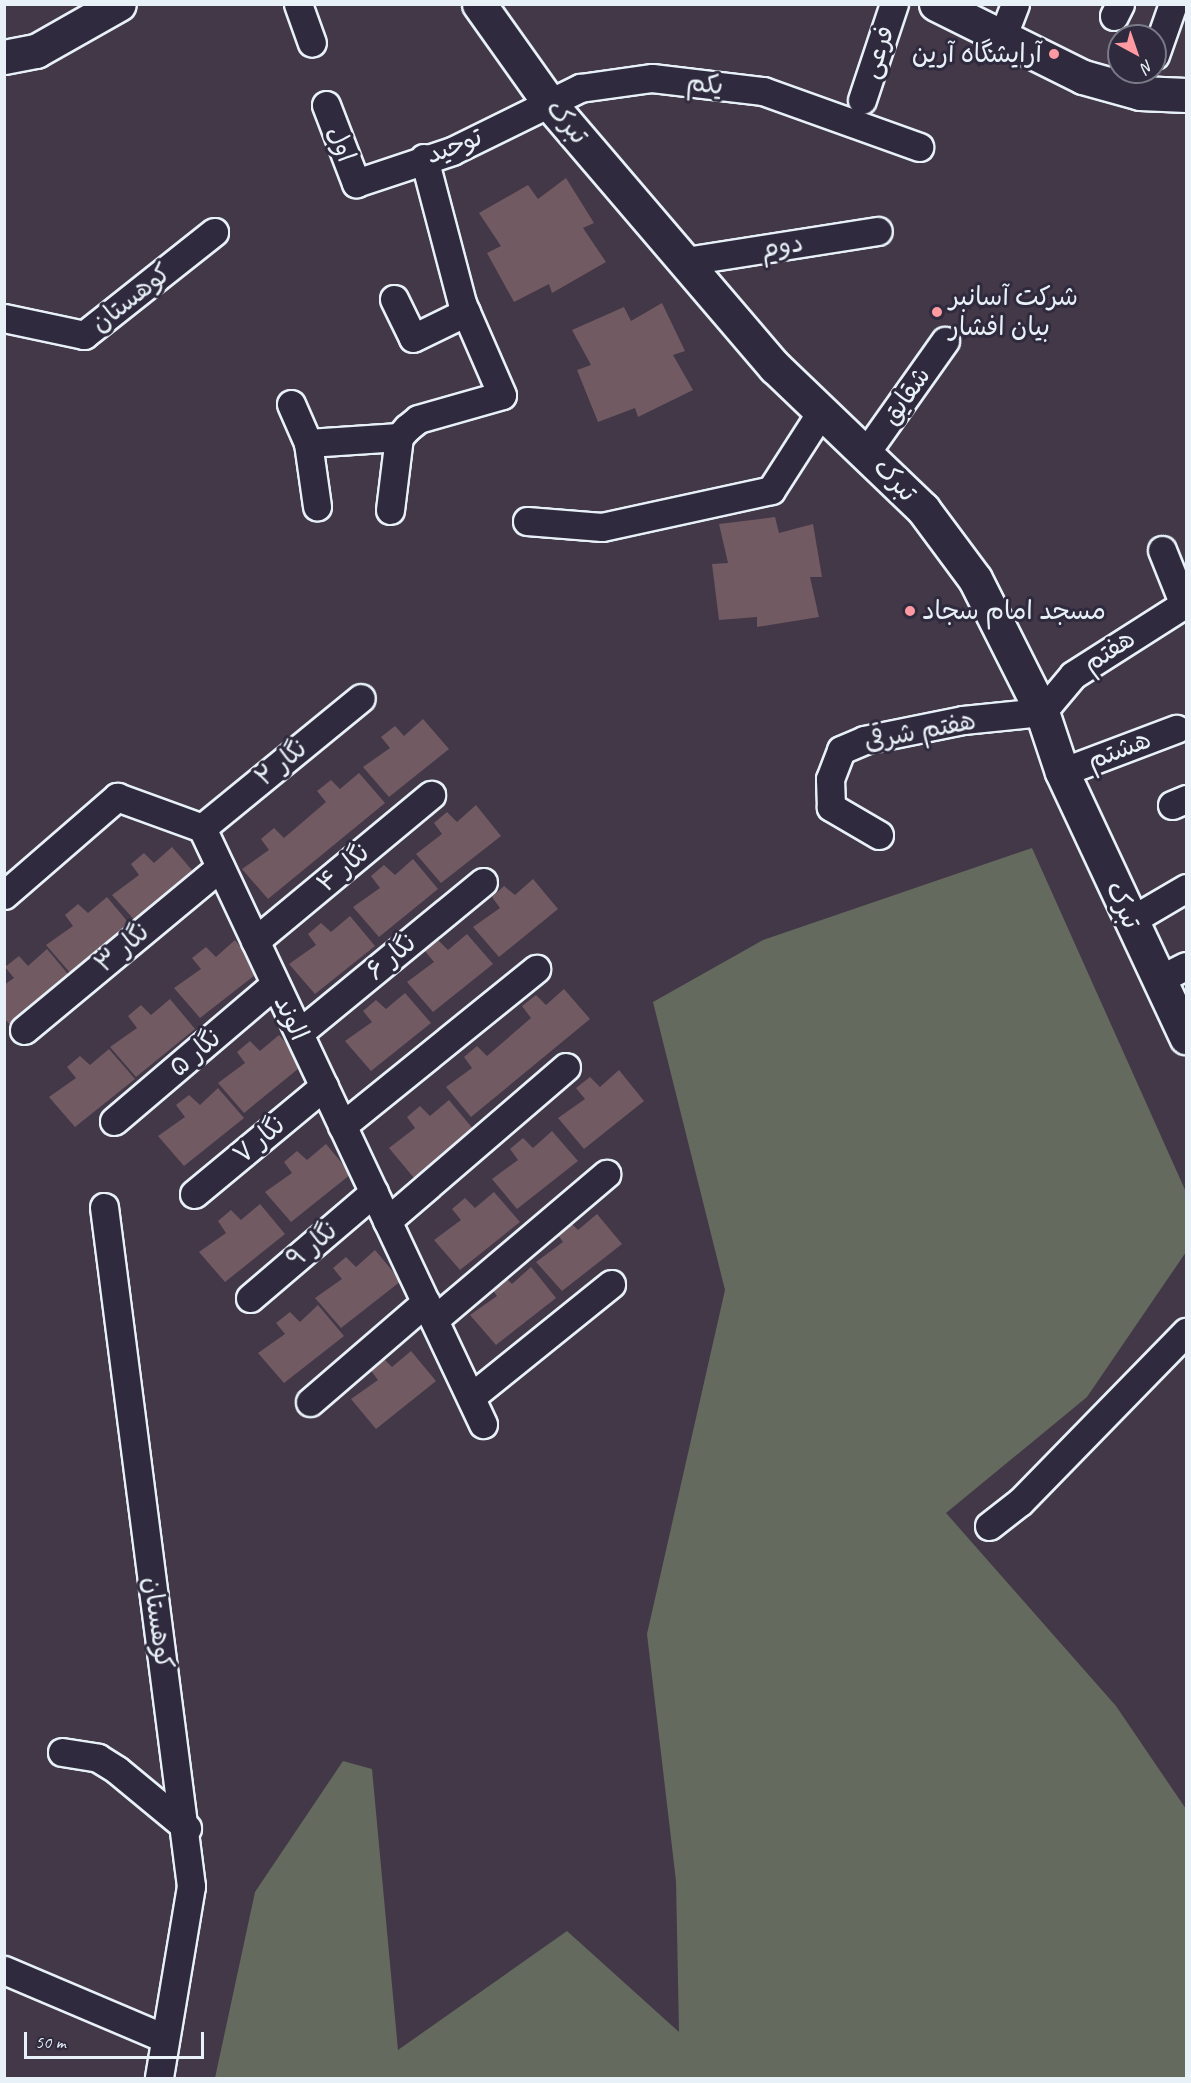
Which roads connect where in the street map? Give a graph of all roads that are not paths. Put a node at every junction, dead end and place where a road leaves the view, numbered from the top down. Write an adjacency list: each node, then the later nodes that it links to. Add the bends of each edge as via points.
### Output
1 (119, 4): 11 (street, via 36,51)
2 (298, 4): 10 (street)
3 (480, 4): 15 (street, تبرک)
4 (894, 4): 17 (street, فرعی)
5 (936, 4): 9 (street)
6 (1015, 4): 9 (street)
7 (1173, 4): 8 (street)
8 (1166, 24)
9 (1002, 38): 12 (street, via 1083,77)
10 (312, 43)
11 (4, 57)
12 (1107, 79)
13 (1148, 84): 14 (street)
14 (1186, 95)
15 (550, 104): 17 (street, یکم, via 606,81 652,78 763,92); 19 (street, توحید, via 453,151); 23 (street, تبرک)
16 (326, 105): 20 (street, اول)
17 (861, 112): 18 (street, یکم)
18 (919, 147)
19 (424, 158): 20 (street, توحید); 25 (street)
20 (356, 183)
21 (878, 231): 23 (street, دوم)
22 (214, 232): 26 (street, کوهستان, via 84,335)
23 (686, 261): 29 (street, تبرک, via 775,367)
24 (394, 299): 25 (street, via 413,338)
25 (466, 312): 30 (street, via 502,395 418,419)
26 (4, 318)
27 (945, 341): 32 (street, شقایق)
28 (291, 404): 31 (street)
29 (821, 411): 32 (street, تبرک); 35 (street, via 771,490 602,527)
30 (399, 437): 31 (street); 34 (street)
31 (308, 443): 33 (street)
32 (867, 451): 39 (street, تبرک, via 923,509 975,579)
33 (317, 506)
34 (390, 510)
35 (527, 521)
36 (1162, 550): 37 (street)
37 (1185, 604): 39 (street, هفتم, via 1072,675)
38 (361, 698): 43 (street, نگار ۲)
39 (1042, 712): 41 (street, تبرک); 44 (street, هفتم شرقی, via 963,720 864,740 841,750 830,779 831,807)
40 (1176, 729): 41 (street, هشتم)
41 (1062, 772): 49 (street, تبرک)
42 (430, 795): 50 (street, نگار ۴)
43 (202, 828): 45 (street, الوند); 48 (street, via 117,798)
44 (879, 835)
45 (220, 867): 50 (street, الوند); 56 (street, نگار ۳)
46 (483, 882): 57 (street, نگار ۶)
47 (1186, 888): 49 (street)
48 (4, 895)
49 (1130, 921): 53 (street, تبرک)
50 (255, 941): 54 (street, الوند)
51 (1186, 966): 53 (street)
52 (536, 969): 61 (street)
53 (1158, 980): 55 (street, تبرک)
54 (275, 984): 57 (street, الوند); 60 (street, نگار ۵)
55 (1183, 1019)
56 (24, 1030)
57 (299, 1033): 59 (street, الوند)
58 (566, 1067): 66 (street)
59 (324, 1086): 61 (street, الوند); 64 (street, نگار ۷)
60 (114, 1121)
61 (342, 1126): 63 (street, الوند)
62 (606, 1174): 69 (street)
63 (374, 1192): 66 (street, الوند); 68 (street, نگار ۹)
64 (194, 1194)
65 (104, 1208): 76 (street, کوهستان)
66 (387, 1221): 69 (street, الوند)
67 (611, 1284): 71 (street)
68 (250, 1298)
69 (430, 1311): 71 (street, الوند); 72 (street)
70 (1186, 1332): 74 (street, via 1020,1502)
71 (471, 1397): 73 (street, الوند)
72 (310, 1402)
73 (483, 1424)
74 (989, 1526)
75 (62, 1752): 76 (street, via 98,1758)
76 (187, 1828): 78 (street, کوهستان, via 191,1886)
77 (4, 1970): 78 (street)
78 (164, 2038): 79 (street, کوهستان)
79 (159, 2079)

